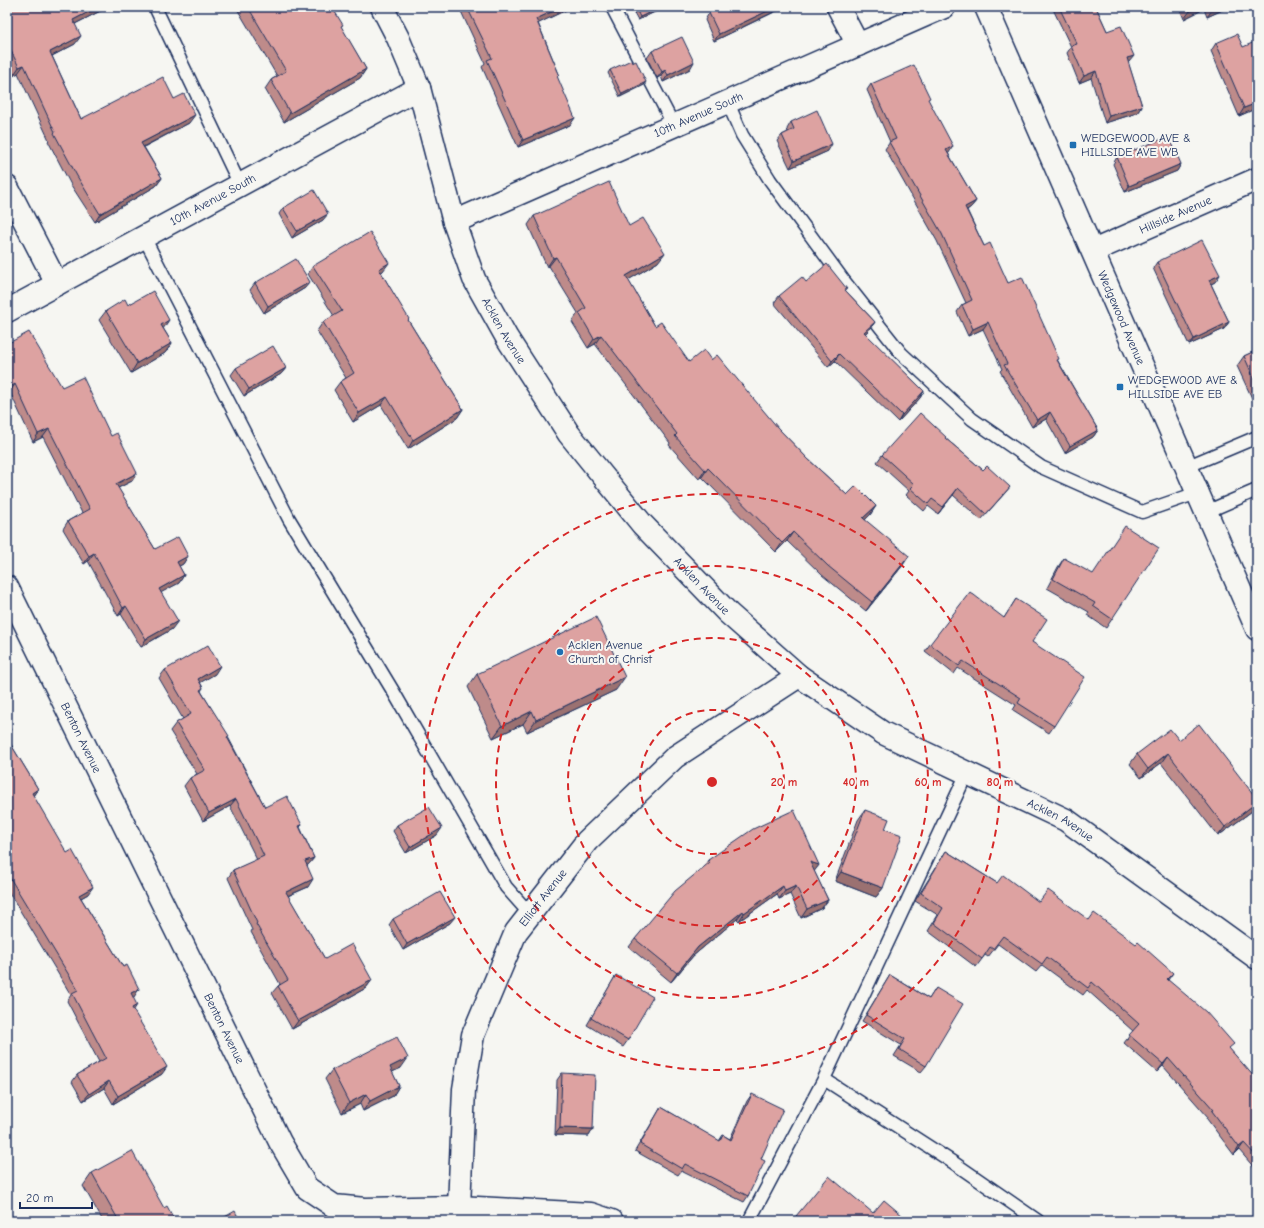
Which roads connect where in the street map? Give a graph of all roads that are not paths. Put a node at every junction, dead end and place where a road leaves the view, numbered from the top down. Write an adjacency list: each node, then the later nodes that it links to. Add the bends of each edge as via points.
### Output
1 (155, 7): 12 (lane)
2 (382, 7): 8 (street, Acklen Avenue)
3 (612, 7): 10 (lane)
4 (838, 7): 7 (street)
5 (944, 7): 7 (street, 10th Avenue South)
6 (986, 7): 16 (street, Wedgewood Avenue)
7 (858, 45): 9 (street, 10th Avenue South)
8 (419, 88): 12 (street, 10th Avenue South); 14 (street, Acklen Avenue)
9 (728, 103): 10 (street, 10th Avenue South); 22 (lane, via 742,136 770,180 844,281 901,353 972,419 1041,467 1142,512)
10 (674, 126): 14 (street, 10th Avenue South)
11 (1257, 179): 16 (street, Hillside Avenue)
12 (240, 185): 15 (street, 10th Avenue South)
13 (7, 187): 17 (street)
14 (454, 222): 25 (street, Acklen Avenue, via 478,285 507,338 569,434 642,524 728,613)
15 (144, 237): 17 (street, 10th Avenue South); 27 (lane, via 289,519 393,691 506,887)
16 (1093, 251): 20 (street, Wedgewood Avenue)
17 (57, 284): 18 (street, 10th Avenue South)
18 (7, 311)
19 (1257, 437): 20 (lane)
20 (1186, 467): 22 (street, Wedgewood Avenue)
21 (1257, 490): 22 (lane)
22 (1202, 502): 24 (street, Wedgewood Avenue)
23 (8, 594): 31 (street, Benton Avenue, via 280,1142 307,1188 334,1206)
24 (1257, 629)
25 (799, 676): 26 (street, Acklen Avenue, via 883,733); 27 (street, Elliott Avenue, via 675,757 587,841)
26 (967, 773): 28 (street, Acklen Avenue, via 1066,820); 29 (lane)
27 (530, 914): 30 (street, Elliott Avenue, via 516,932 472,1035 464,1089)
28 (1257, 958)
29 (824, 1079): 33 (lane); 34 (lane)
30 (459, 1214): 31 (street, Benton Avenue); 32 (street, Benton Avenue, via 591,1214)
31 (363, 1215)
32 (612, 1221)
33 (749, 1221)
34 (1038, 1221)

